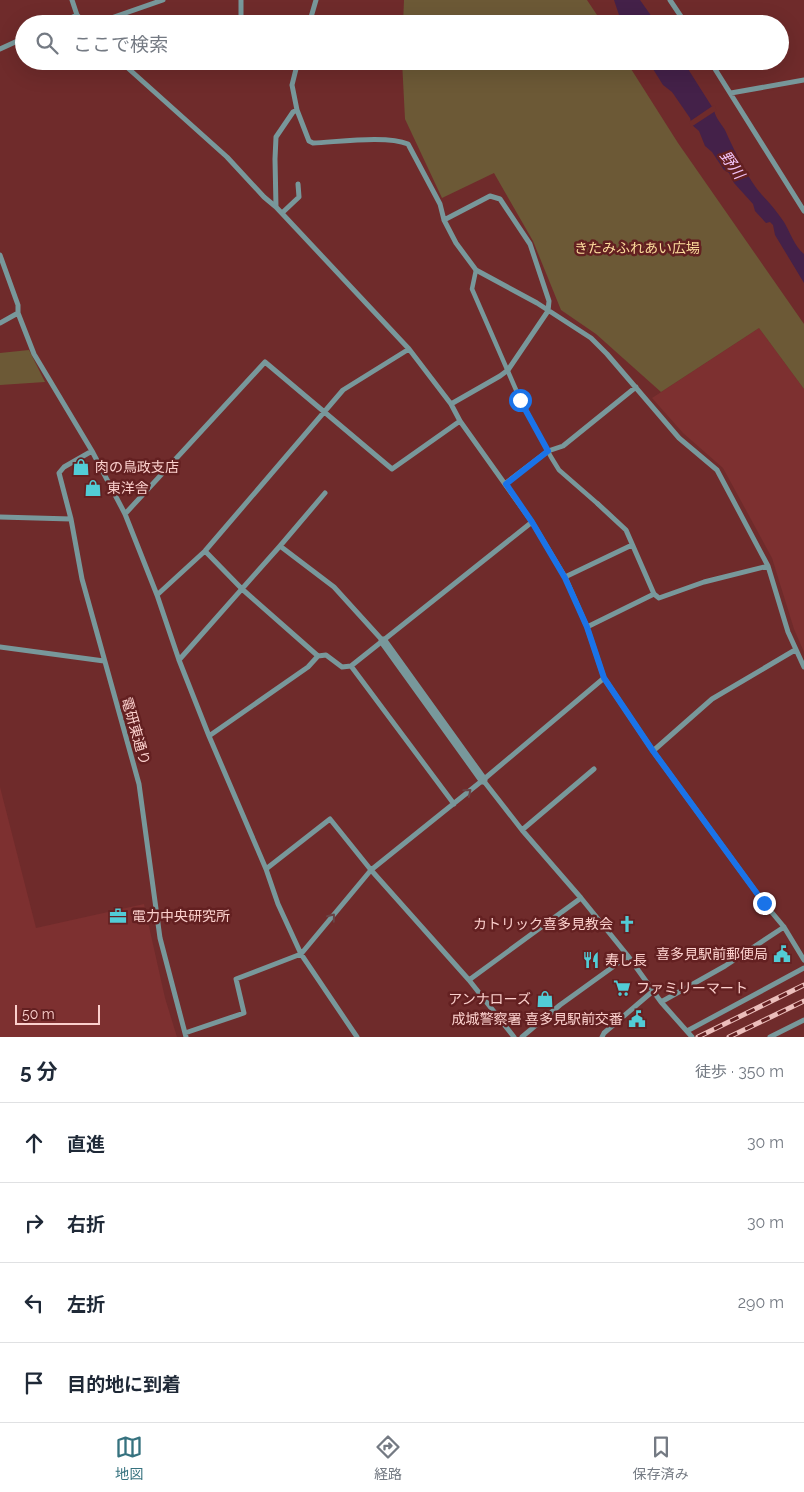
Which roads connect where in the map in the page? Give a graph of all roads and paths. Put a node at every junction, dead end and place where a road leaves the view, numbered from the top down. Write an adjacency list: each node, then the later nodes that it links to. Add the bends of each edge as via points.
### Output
1 (72, 0): 6 (street)
2 (163, 0): 7 (street)
3 (241, 0): 8 (street)
4 (316, 0): 9 (street)
5 (670, 0): 10 (street)
6 (78, 15)
7 (120, 15)
8 (241, 15)
9 (312, 15)
10 (680, 15)
11 (15, 42): 12 (street)
12 (0, 48)
13 (130, 70): 20 (street)
14 (296, 70): 18 (street, via 292,85)
15 (716, 70): 17 (street)
16 (804, 80): 17 (street)
17 (731, 93): 21 (street)
18 (297, 110): 20 (street, via 276,137); 23 (street, via 313,144 374,140 408,144 440,204)
19 (298, 184): 22 (street, via 299,197)
20 (276, 207): 22 (street)
21 (804, 211)
22 (282, 213): 29 (street)
23 (444, 220): 25 (street); 26 (street, via 490,196 500,199 530,244 550,301)
24 (0, 255): 27 (street)
25 (476, 270): 26 (street); 30 (street, via 472,289)
26 (548, 311): 30 (street); 31 (street, via 591,338)
27 (18, 313): 28 (street); 35 (street, via 34,354)
28 (0, 323)
29 (409, 350): 32 (street); 33 (street, via 343,390)
30 (508, 370): 32 (street); 36 (street, via 520,400)
31 (636, 388): 36 (street, via 563,446); 47 (street, via 679,438 717,470)
32 (451, 404): 34 (street)
33 (325, 412): 34 (street, via 392,469); 40 (street, via 265,362); 46 (street)
34 (460, 421): 37 (street)
35 (92, 450): 40 (street); 42 (street, 電研東通り, via 59,473)
36 (548, 451): 37 (street); 39 (street, via 559,470)
37 (506, 484): 43 (street)
38 (324, 493): 45 (street)
39 (598, 504): 44 (street, via 626,530)
40 (125, 514): 51 (street)
41 (0, 517): 42 (street)
42 (71, 519): 58 (street, 電研東通り, via 82,579)
43 (532, 522): 48 (street); 53 (street)
44 (632, 545): 48 (street); 50 (street)
45 (280, 546): 49 (street); 53 (street, via 334,587)
46 (206, 552): 49 (street); 51 (street)
47 (768, 566): 50 (street, via 704,582 659,598); 55 (street)
48 (565, 578): 52 (street)
49 (242, 589): 56 (street); 57 (street)
50 (654, 594): 52 (street)
51 (157, 595): 57 (street)
52 (587, 627): 61 (street)
53 (383, 641): 59 (street); 65 (street)
54 (0, 647): 58 (street)
55 (795, 650): 60 (street); 63 (street, via 712,699)
56 (318, 656): 59 (street, via 326,655 342,667); 62 (street, via 308,668)
57 (179, 660): 62 (street)
58 (104, 661): 82 (street, 電研東通り, via 139,784 160,938)
59 (351, 666): 66 (street)
60 (804, 667)
61 (604, 678): 63 (street); 65 (street)
62 (208, 736): 68 (street)
63 (653, 751): 71 (street)
64 (594, 769): 67 (street)
65 (483, 780): 66 (street, one-way to 65); 67 (street)
66 (454, 804): 69 (street)
67 (522, 830): 70 (street)
68 (266, 869): 69 (street, via 330,819); 73 (street)
69 (371, 870): 73 (street, one-way to 69); 77 (street)
70 (581, 898): 74 (street); 77 (street)
71 (784, 927): 72 (street); 79 (street, via 725,966)
72 (802, 950): 75 (street)
73 (301, 954): 82 (street, via 236,979 244,1013); 83 (street)
74 (628, 956): 78 (street); 85 (street)
75 (804, 960)
76 (804, 968): 81 (street)
77 (469, 980): 84 (street)
78 (653, 991): 79 (street); 86 (street)
79 (661, 1002): 81 (street)
80 (804, 1020): 88 (street)
81 (687, 1031): 87 (street)
82 (186, 1035)
83 (357, 1037)
84 (514, 1037)
85 (522, 1037)
86 (602, 1037)
87 (692, 1037)
88 (770, 1037)

